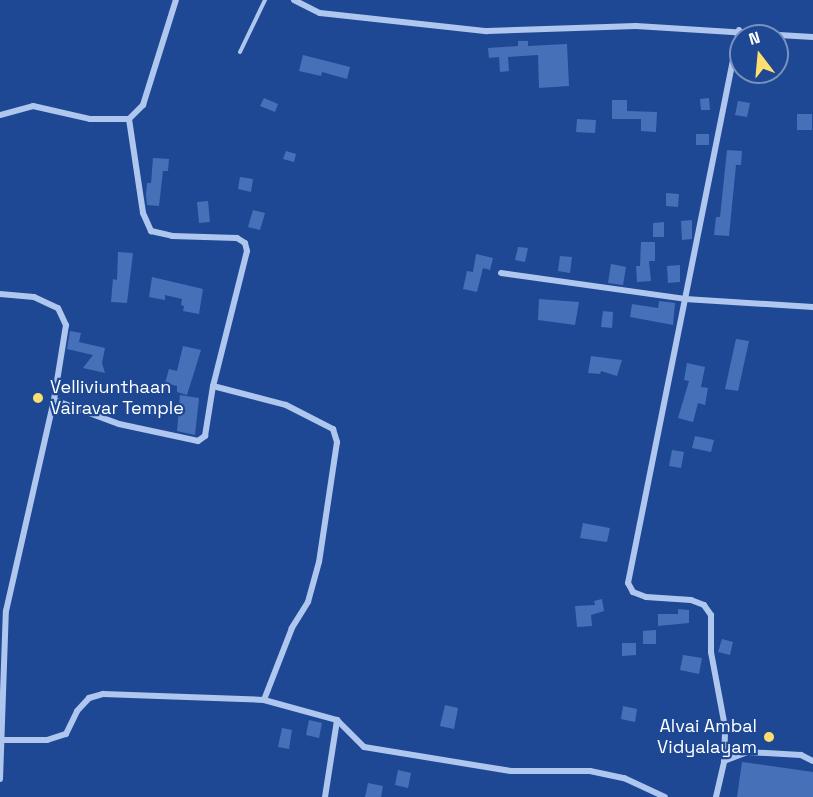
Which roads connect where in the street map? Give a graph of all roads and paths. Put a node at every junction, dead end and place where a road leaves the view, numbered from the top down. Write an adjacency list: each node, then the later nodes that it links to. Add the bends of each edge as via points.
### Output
1 (176, 0): 10 (street, via 142,105)
2 (265, 0): 7 (lane)
3 (294, 0): 4 (street, via 320,13 487,31 636,26)
4 (729, 30)
5 (789, 35): 6 (street)
6 (813, 37)
7 (240, 52)
8 (729, 80): 13 (street)
9 (0, 115): 10 (street, via 33,106 90,119)
10 (129, 119): 15 (street, via 143,213 151,231 172,236 237,238 245,243 247,251)
11 (501, 273): 13 (street)
12 (0, 294): 16 (street, via 34,297 58,308 66,325)
13 (685, 299): 14 (street); 20 (street, via 628,583 633,592 646,597 691,600 704,605 711,615 711,652 725,728)
14 (813, 307)
15 (213, 386): 16 (street, via 205,436 198,441 119,424); 17 (street, via 286,405 333,429 337,442 319,562 308,602 292,628)
16 (54, 400): 19 (street, via 6,611)
17 (264, 700): 18 (street); 19 (street, via 103,694 88,698 66,734 47,740)
18 (336, 720): 23 (street); 24 (street, via 364,747 511,771 590,771 624,778)
19 (2, 740): 22 (street)
20 (724, 761): 21 (street, via 748,752 801,755); 25 (street)
21 (813, 761)
22 (0, 779)
23 (326, 797)
24 (666, 797)
25 (716, 797)

